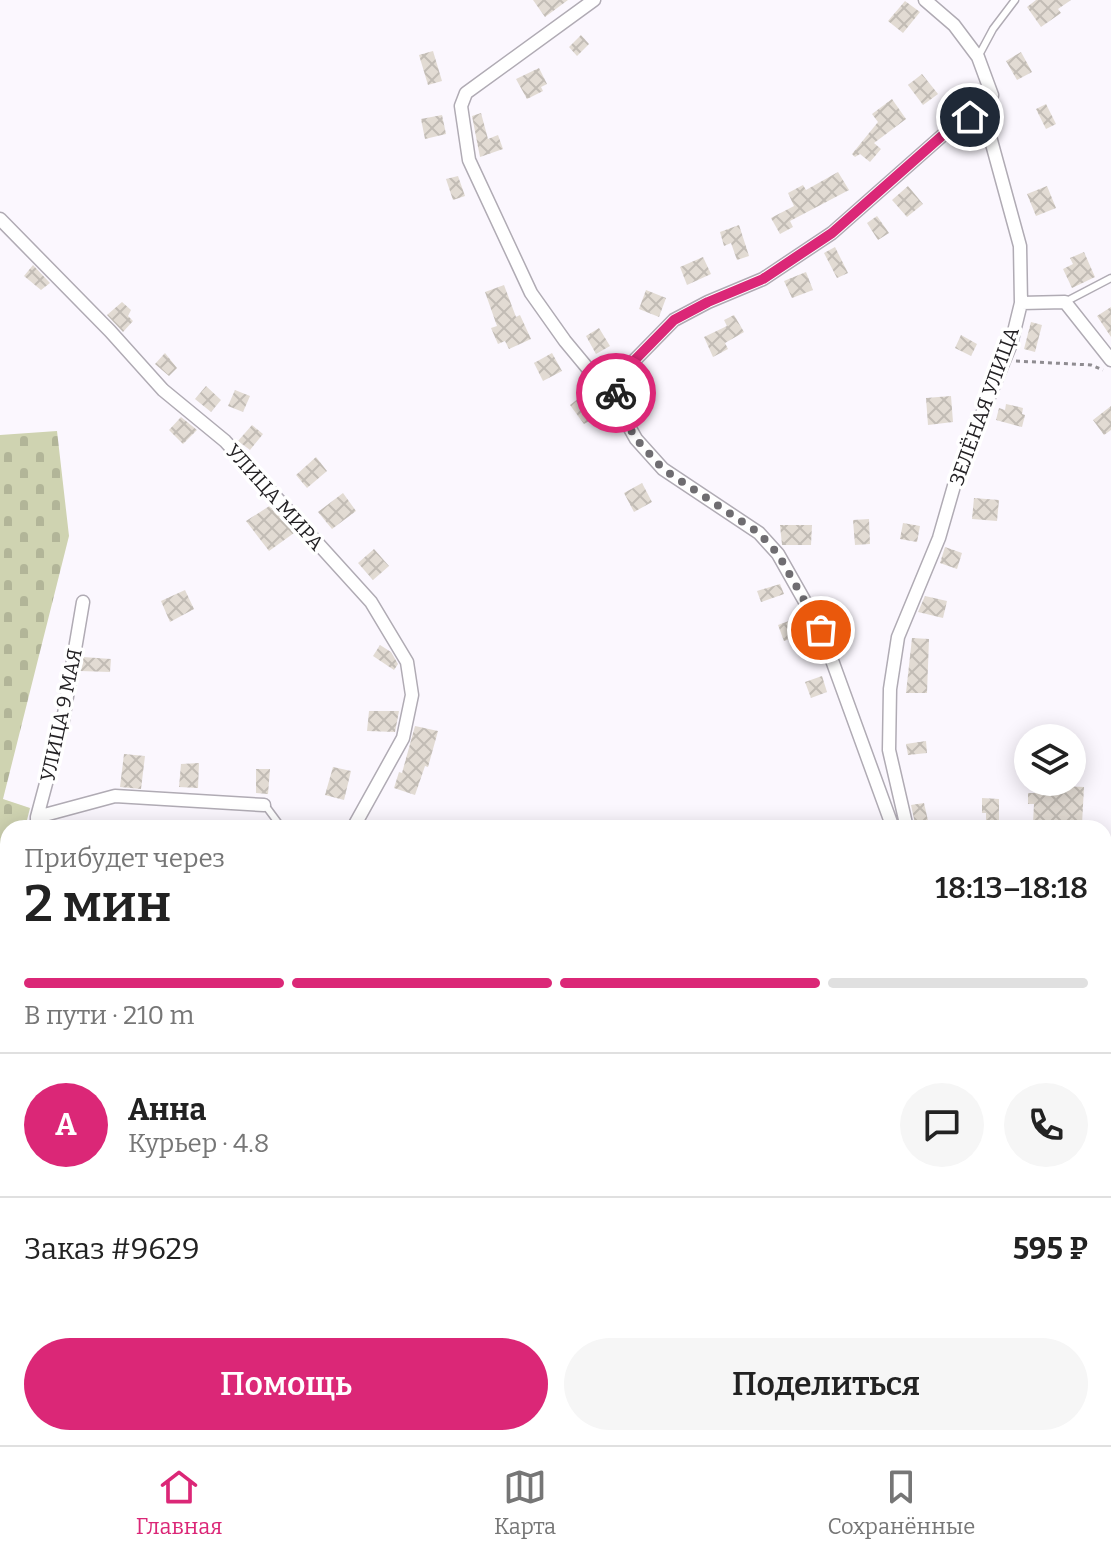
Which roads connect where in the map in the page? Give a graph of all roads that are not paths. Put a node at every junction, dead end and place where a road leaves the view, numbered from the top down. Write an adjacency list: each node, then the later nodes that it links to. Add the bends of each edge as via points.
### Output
1 (594, 0): 11 (street, via 466,93 461,106 469,160 531,293)
2 (925, 0): 4 (street, ЗЕЛЁНАЯ УЛИЦА, via 954,25)
3 (1015, 0): 4 (lane)
4 (978, 57): 5 (street, ЗЕЛЁНАЯ УЛИЦА, via 992,95)
5 (986, 122): 9 (street, ЗЕЛЁНАЯ УЛИЦА, via 1020,246); 12 (street, via 961,119 832,233 763,279 674,320)
6 (0, 219): 19 (street, УЛИЦА МИРА, via 163,390 225,441 371,602 407,662 412,695 403,738)
7 (1111, 278): 8 (lane)
8 (1065, 302): 9 (street); 10 (street)
9 (1021, 303): 21 (street, ЗЕЛЁНАЯ УЛИЦА, via 939,538 898,637 889,750)
10 (1111, 360)
11 (590, 369): 12 (street); 13 (street)
12 (624, 371): 13 (street)
13 (614, 400): 20 (street, via 636,439 663,469 759,533 778,554 821,630)
14 (83, 602): 16 (street, УЛИЦА 9 МАЯ, via 63,720)
15 (264, 805): 17 (street, via 115,796); 18 (lane)
16 (38, 820)
17 (43, 820)
18 (276, 820)
19 (357, 820)
20 (890, 820)
21 (905, 820)

